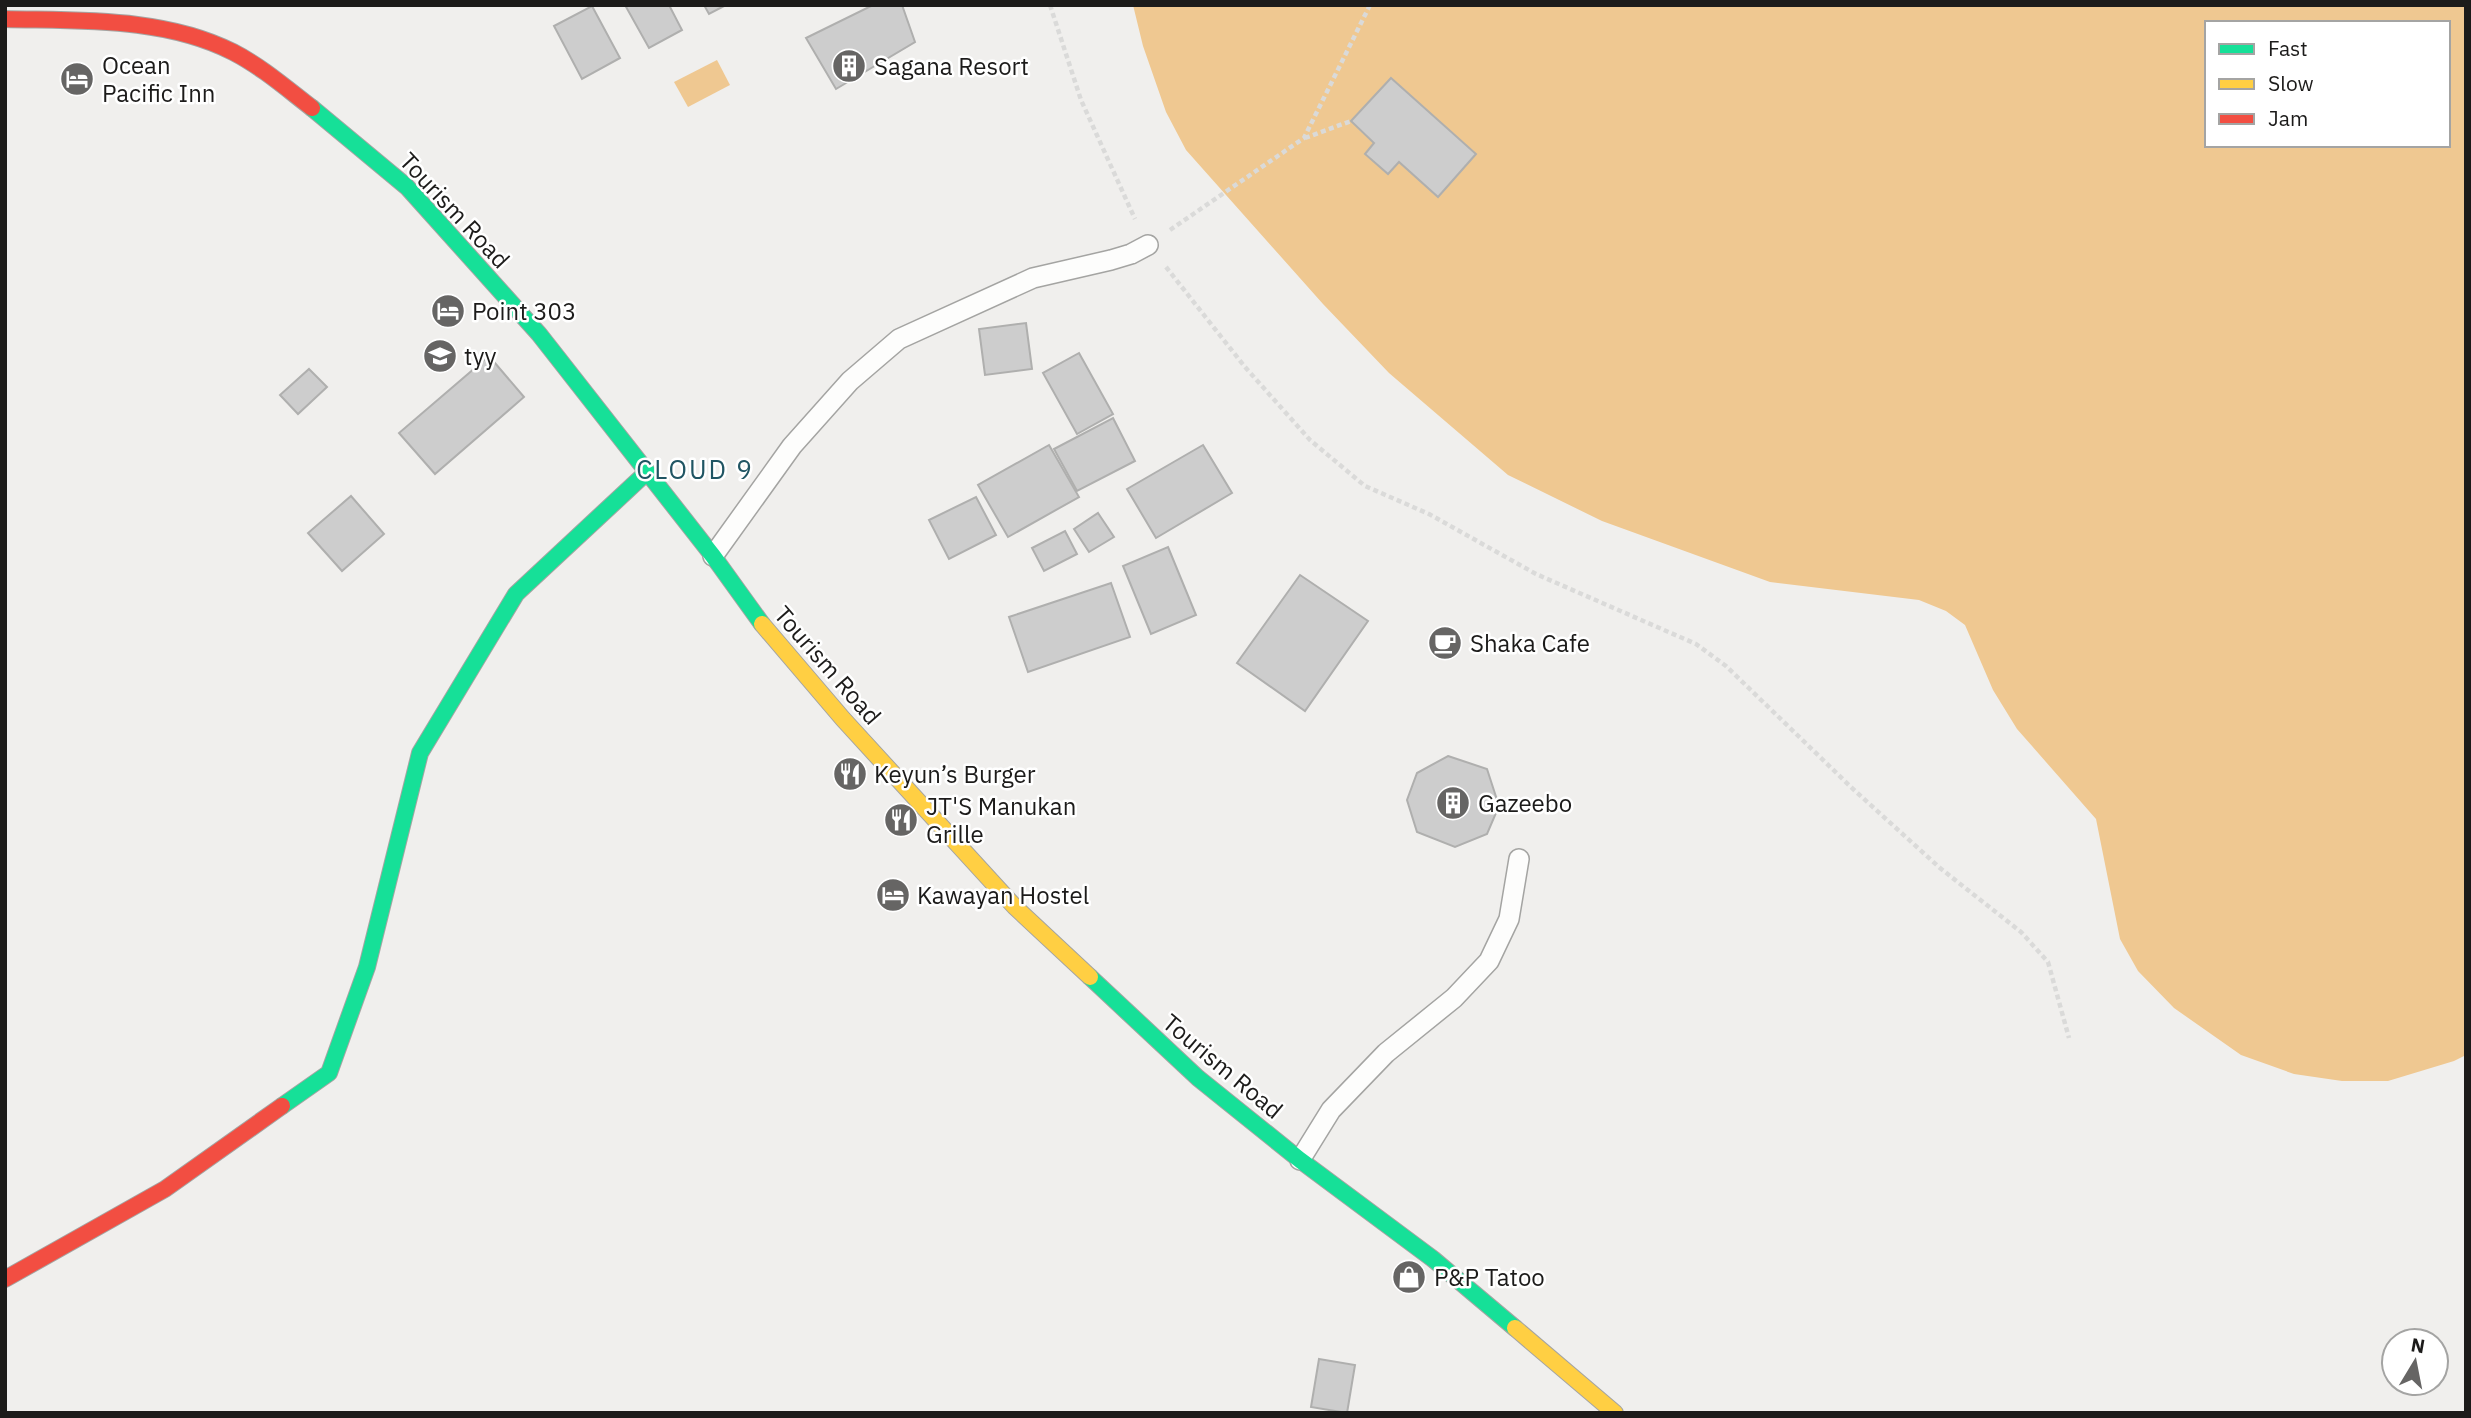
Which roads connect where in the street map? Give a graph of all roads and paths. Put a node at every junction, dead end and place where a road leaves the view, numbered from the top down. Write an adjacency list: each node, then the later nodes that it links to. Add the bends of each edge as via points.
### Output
1 (1050, 5): 7 (path, via 1081,100)
2 (1370, 5): 5 (path)
3 (5, 19): 8 (street, Tourism Road, via 109,22 162,29 196,37 259,67 407,187 539,334)
4 (1352, 121): 5 (path)
5 (1304, 138): 6 (path)
6 (1165, 233)
7 (1148, 245): 9 (lane, via 1111,260 1033,278 899,339 850,381 792,446); 11 (path, via 1300,429 1365,486 1429,514 1536,574 1696,644 1726,666 1940,868 2021,932 2048,962)
8 (647, 472): 9 (street, Tourism Road); 13 (street, via 516,594 420,752 367,967 330,1073 165,1189)
9 (713, 556): 12 (street, Tourism Road, via 762,624 843,719 1015,907 1198,1079)
10 (1519, 859): 12 (lane, via 1509,919 1489,961 1454,998 1386,1053 1331,1110)
11 (2069, 1038)
12 (1300, 1160): 14 (street, Tourism Road, via 1433,1259)
13 (5, 1279)
14 (1615, 1413)

